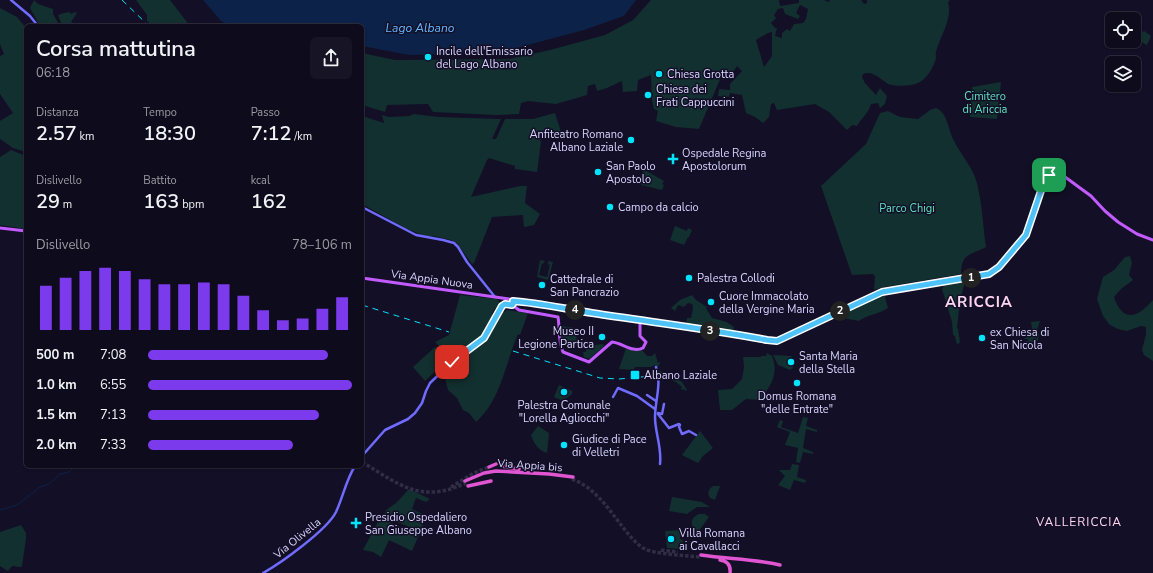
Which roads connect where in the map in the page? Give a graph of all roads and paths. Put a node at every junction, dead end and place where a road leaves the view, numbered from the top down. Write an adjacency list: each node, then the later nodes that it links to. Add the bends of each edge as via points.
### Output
1 (11, 0): 2 (main road)
2 (36, 24)
3 (364, 208): 8 (main road, via 416,235 443,240 458,247 468,264)
4 (0, 228): 5 (main road)
5 (24, 232)
6 (1153, 240): 13 (main road, Via Appia Nuova, via 1118,222 1091,196 1055,173 1046,177 1028,230 1021,242 991,274 878,293 777,341)
7 (364, 278): 8 (main road, Via Appia Nuova)
8 (497, 297): 9 (main road, Via Appia Nuova); 11 (main road)
9 (506, 299): 10 (main road, Via Appia Nuova); 11 (main road)
10 (513, 301): 12 (main road); 13 (main road, Via Appia Nuova)
11 (505, 304): 12 (main road); 21 (main road, via 484,338 452,362 429,385 416,412 390,427)
12 (512, 305): 13 (main road, via 519,310 558,317 563,352 589,362 612,342 638,350 643,348 646,342 640,335)
13 (640, 321)
14 (656, 367): 17 (main road)
15 (647, 395): 17 (main road)
16 (614, 397): 19 (main road, via 618,388 637,396)
17 (656, 402): 19 (main road)
18 (664, 404): 19 (main road, via 662,414)
19 (656, 412): 20 (main road, via 669,428 679,424 682,434 688,431); 22 (main road)
20 (696, 435)
21 (364, 454)
22 (660, 464)
23 (489, 467): 26 (highway, via 498,463 504,467)
24 (353, 468): 31 (main road, Via Olivella, via 330,521 285,559)
25 (489, 473): 26 (highway, Via Appia bis); 27 (highway, Via Appia bis); 29 (highway, Via Appia bis, via 466,484)
26 (536, 473): 27 (highway, Via Appia bis)
27 (549, 475): 28 (highway, Via Appia bis)
28 (572, 478)
29 (491, 481)
30 (780, 565): 32 (highway, via 701,556 723,560 730,566)
31 (263, 573)
32 (730, 573)

